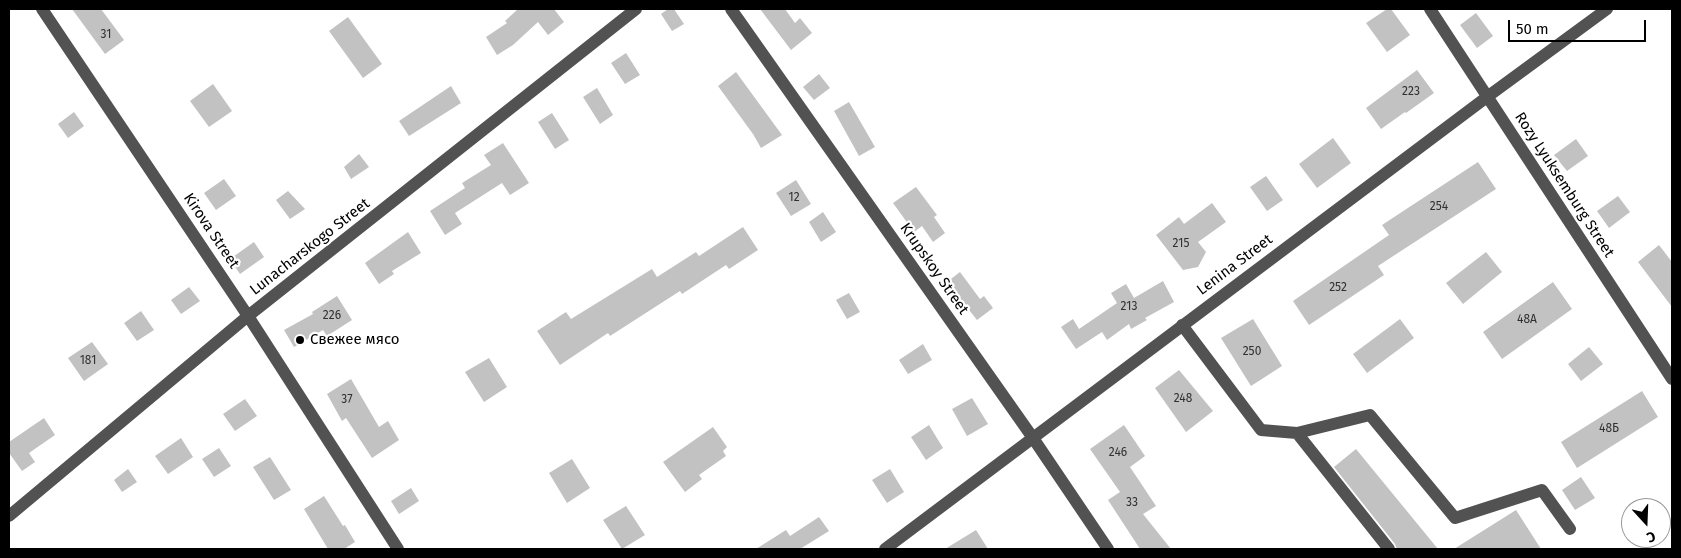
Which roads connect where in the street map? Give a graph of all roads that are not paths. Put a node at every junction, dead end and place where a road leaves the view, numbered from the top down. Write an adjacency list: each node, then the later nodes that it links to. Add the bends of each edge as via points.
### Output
1 (42, 9): 7 (street, Kirova Street)
2 (636, 9): 7 (street, Lunacharskogo Street)
3 (732, 9): 11 (street, Krupskoy Street)
4 (1430, 9): 6 (street, Rozy Lyuksemburg Street)
5 (1607, 9): 6 (street, Lenina Street)
6 (1487, 97): 8 (street, Lenina Street); 9 (street, Rozy Lyuksemburg Street)
7 (248, 316): 12 (street, Lunacharskogo Street); 14 (street, Kirova Street)
8 (1182, 325): 10 (street, via 1261,430); 11 (street, Lenina Street)
9 (1672, 379)
10 (1297, 433): 13 (street, via 1370,415 1455,518 1542,490); 17 (street)
11 (1033, 438): 15 (street, Lenina Street); 16 (street, Krupskoy Street)
12 (9, 516)
13 (1570, 529)
14 (398, 549)
15 (885, 549)
16 (1108, 549)
17 (1388, 549)

